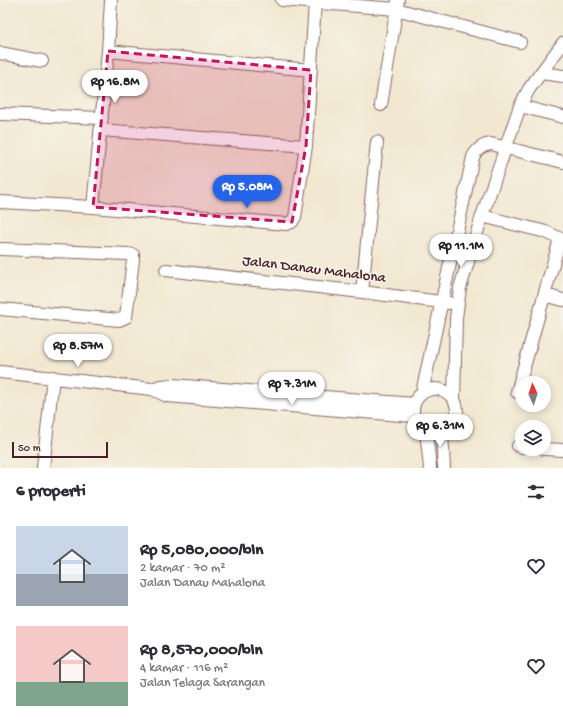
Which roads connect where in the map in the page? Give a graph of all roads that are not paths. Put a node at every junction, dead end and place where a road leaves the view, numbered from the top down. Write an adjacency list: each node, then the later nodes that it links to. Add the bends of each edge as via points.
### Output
1 (111, 0): 7 (street)
2 (282, 0): 3 (street)
3 (314, 2): 4 (street); 10 (street)
4 (397, 5): 5 (street); 13 (street)
5 (520, 42)
6 (563, 43): 11 (street)
7 (108, 51): 10 (street); 17 (street)
8 (0, 53): 9 (street)
9 (42, 61)
10 (311, 70): 19 (street)
11 (541, 73): 12 (street); 14 (street)
12 (563, 76)
13 (381, 105)
14 (520, 106): 16 (street); 20 (street)
15 (0, 114): 17 (street)
16 (563, 117)
17 (101, 124): 19 (street); 23 (street)
18 (377, 142): 28 (street)
19 (306, 146): 23 (street, via 295,217 289,224)
20 (505, 148): 21 (street); 24 (street); 31 (street, via 484,145 472,157)
21 (563, 162)
22 (0, 202): 23 (street)
23 (94, 207)
24 (482, 216): 25 (street, via 546,232); 32 (street, via 464,270)
25 (562, 239): 29 (street)
26 (0, 249): 33 (street, via 128,254 133,255 133,260 126,316 123,319)
27 (166, 270): 28 (street, Jalan Danau Mahalona)
28 (362, 292): 31 (street, Jalan Danau Mahalona)
29 (545, 295): 30 (street); 35 (street)
30 (563, 300)
31 (441, 302): 32 (street, Jalan Danau Mahalona); 37 (street)
32 (457, 305): 38 (street)
33 (0, 310)
34 (0, 372): 36 (street)
35 (522, 376)
36 (53, 377): 39 (street, via 152,389 173,385); 44 (street)
37 (422, 393): 38 (street, via 430,389 439,389 448,393); 39 (street)
38 (454, 400): 41 (street, via 457,410 455,421)
39 (414, 410): 40 (street, via 415,421)
40 (426, 431): 41 (street); 45 (street)
41 (442, 432): 46 (street)
42 (551, 449): 43 (street)
43 (563, 450)
44 (43, 468)
45 (430, 468)
46 (444, 468)

